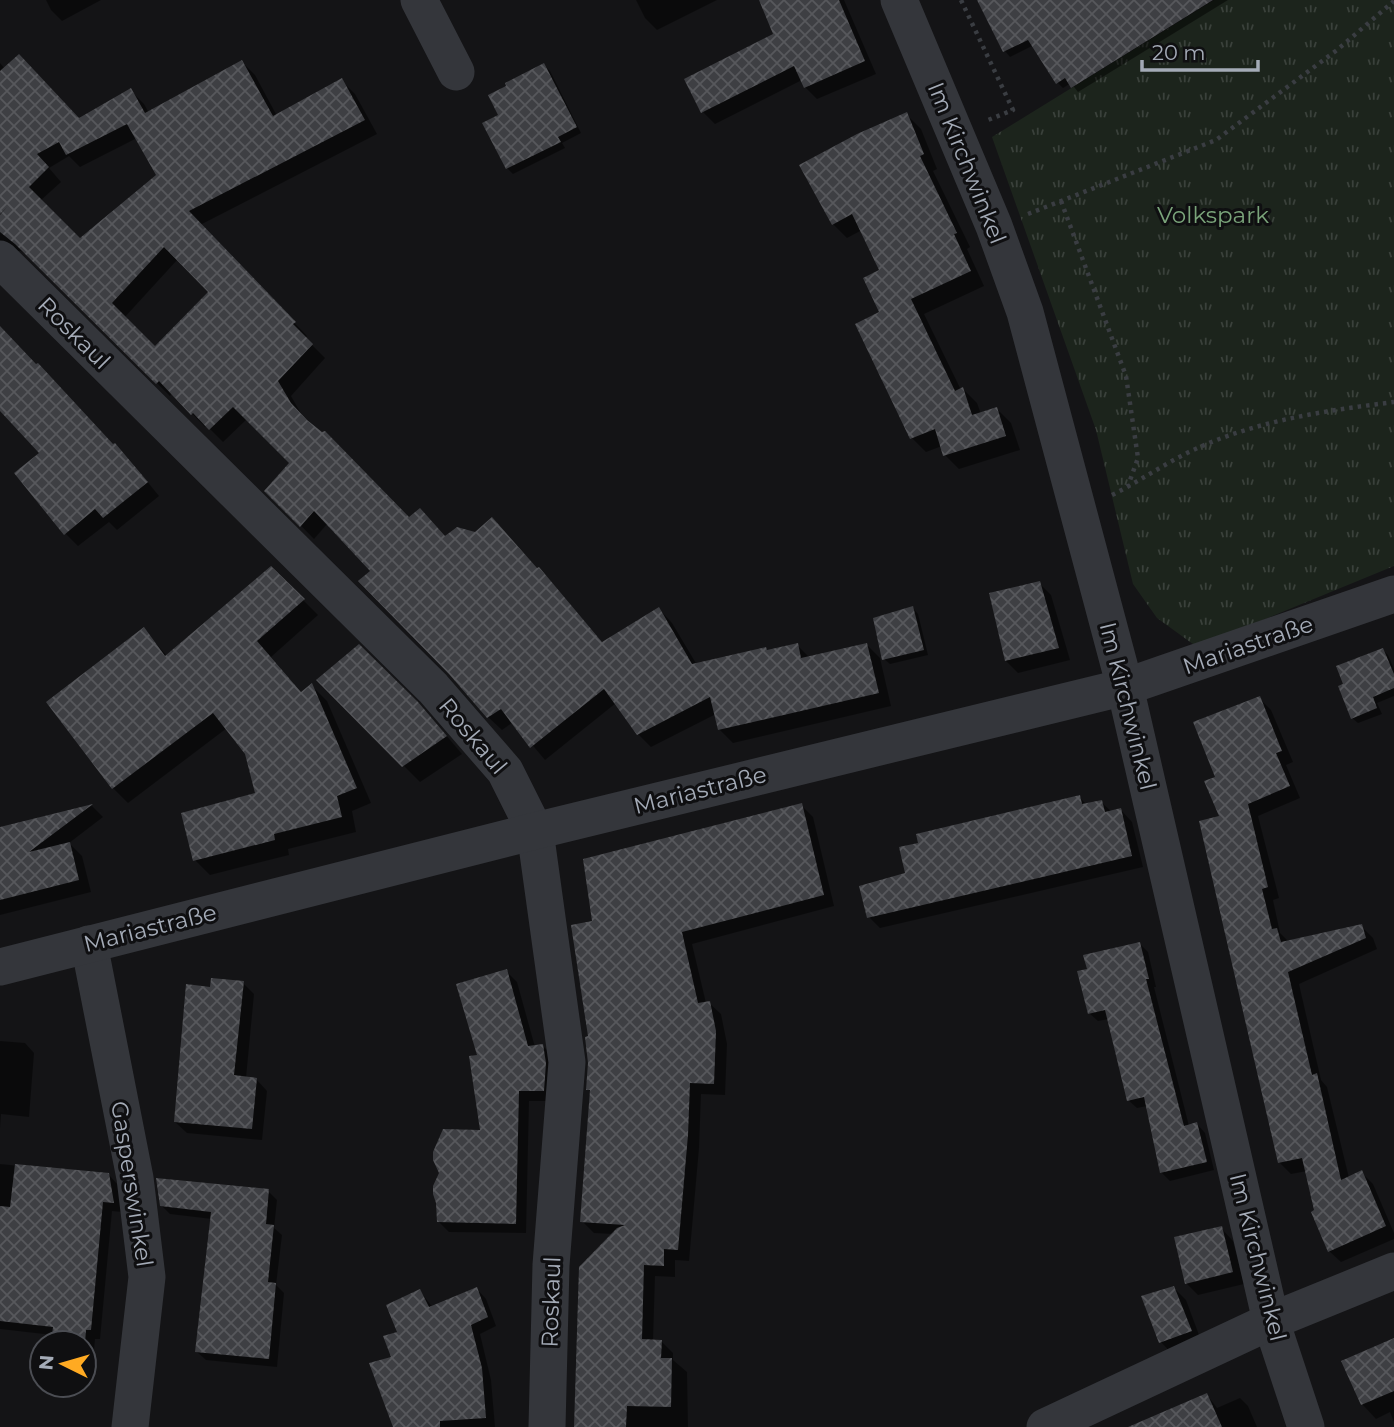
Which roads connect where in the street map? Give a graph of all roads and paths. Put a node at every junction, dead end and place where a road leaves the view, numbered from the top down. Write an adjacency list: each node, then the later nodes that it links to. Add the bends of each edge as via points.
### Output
1 (419, 0): 5 (street)
2 (899, 0): 6 (street, Im Kirchwinkel)
3 (961, 0): 6 (path, via 1013,110)
4 (1394, 1): 7 (path, via 1337,50 1216,139)
5 (456, 72)
6 (956, 135): 8 (street, Im Kirchwinkel)
7 (1062, 201): 8 (path); 11 (path, via 1126,376 1138,458)
8 (994, 226): 12 (street, Im Kirchwinkel, via 1025,312)
9 (0, 260): 15 (street, Roskaul, via 433,688 505,771)
10 (1394, 402): 11 (path, via 1300,415 1235,433 1187,453)
11 (1128, 487): 12 (path)
12 (1079, 510): 14 (street, Im Kirchwinkel)
13 (1394, 594): 14 (street, Mariastraße)
14 (1125, 687): 15 (street, Mariastraße); 19 (street, Im Kirchwinkel)
15 (535, 831): 16 (street, Mariastraße); 21 (street, Roskaul, via 567,1062 551,1265)
16 (89, 944): 17 (street, Mariastraße); 20 (street, Gasperswinkel, via 135,1178 147,1278)
17 (0, 967)
18 (1394, 1271): 19 (street)
19 (1271, 1321): 22 (street); 23 (street, Im Kirchwinkel)
20 (130, 1427)
21 (547, 1427)
22 (1045, 1427)
23 (1306, 1427)

